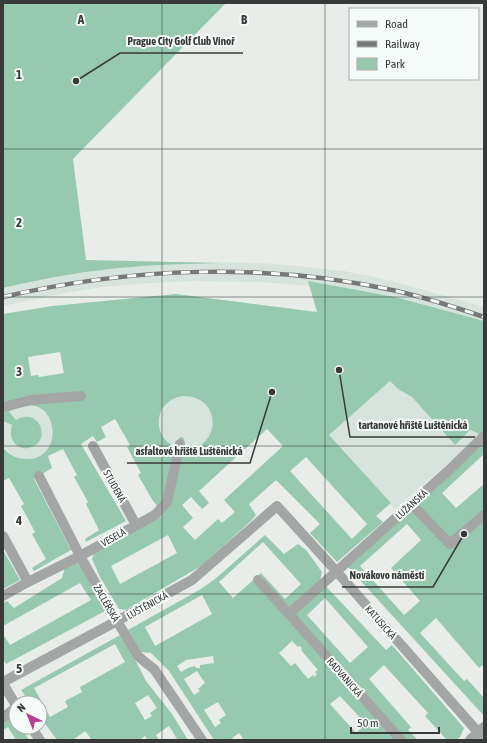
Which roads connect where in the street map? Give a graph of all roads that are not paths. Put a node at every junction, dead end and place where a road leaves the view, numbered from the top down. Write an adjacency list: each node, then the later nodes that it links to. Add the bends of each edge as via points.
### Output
1 (81, 396): 2 (street, via 30,400)
2 (3, 407)
3 (484, 436): 7 (street, LUŽANSKÁ)
4 (180, 444): 10 (street, VESELÁ, via 167,502 155,515)
5 (93, 446): 10 (street, STUDENÁ)
6 (39, 476): 12 (street, ŽACLÉŘSKÁ)
7 (411, 504): 9 (street, via 450,544); 13 (street, LUŽANSKÁ)
8 (277, 506): 13 (street, KATUSICKÁ); 18 (street, LUŠTĚNICKÁ, via 192,580)
9 (484, 516)
10 (136, 525): 12 (street, VESELÁ)
11 (3, 536): 15 (street)
12 (80, 556): 15 (street, VESELÁ); 18 (street, ŽACLÉŘSKÁ)
13 (337, 572): 17 (street); 21 (street, KATUSICKÁ)
14 (258, 580): 17 (street, RADVANICKÁ)
15 (28, 582): 16 (street, VESELÁ)
16 (3, 596)
17 (290, 614): 23 (street, RADVANICKÁ)
18 (117, 621): 19 (street, LUŠTĚNICKÁ); 22 (street, ŽACLÉŘSKÁ, via 138,656 154,669)
19 (3, 683): 20 (street)
20 (10, 695)
21 (482, 733): 24 (street)
22 (202, 740)
23 (401, 740)
24 (470, 740)

